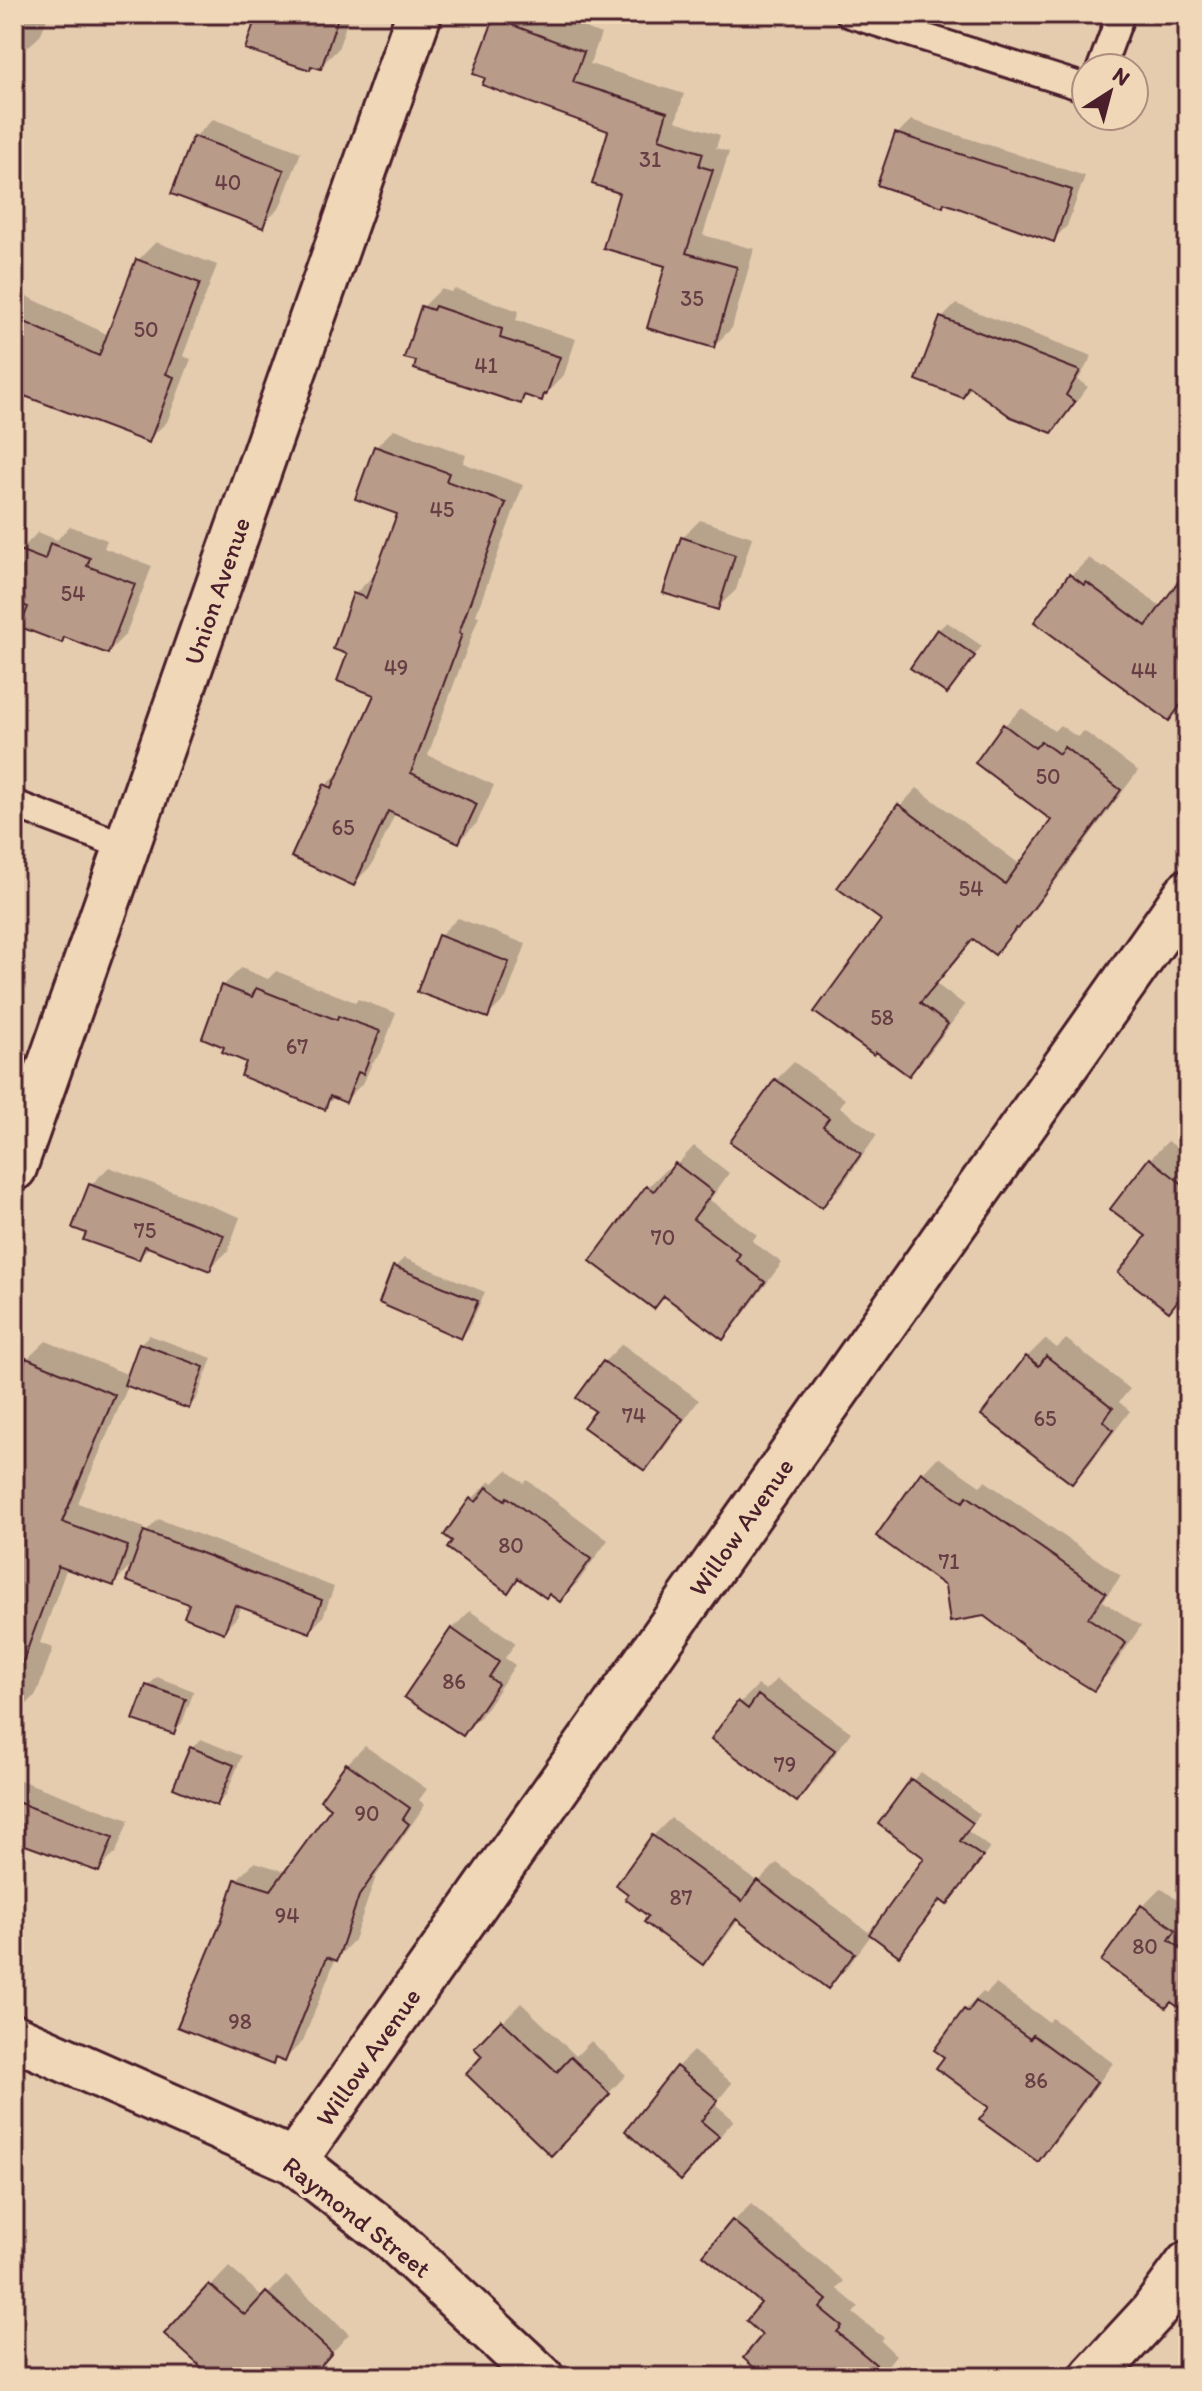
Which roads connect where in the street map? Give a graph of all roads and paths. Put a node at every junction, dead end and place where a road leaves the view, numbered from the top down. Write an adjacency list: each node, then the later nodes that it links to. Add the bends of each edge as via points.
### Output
1 (419, 14): 7 (street, Union Avenue)
2 (1121, 14): 4 (lane)
3 (864, 16): 5 (lane)
4 (1107, 52)
5 (1070, 83)
6 (14, 804): 7 (lane)
7 (127, 847): 9 (street, Union Avenue)
8 (1188, 892): 11 (street, Willow Avenue)
9 (14, 1168)
10 (14, 2037): 11 (street, Raymond Street)
11 (294, 2161): 13 (street, Raymond Street, via 391,2237)
12 (1188, 2264): 14 (street)
13 (541, 2377)
14 (1093, 2377)

